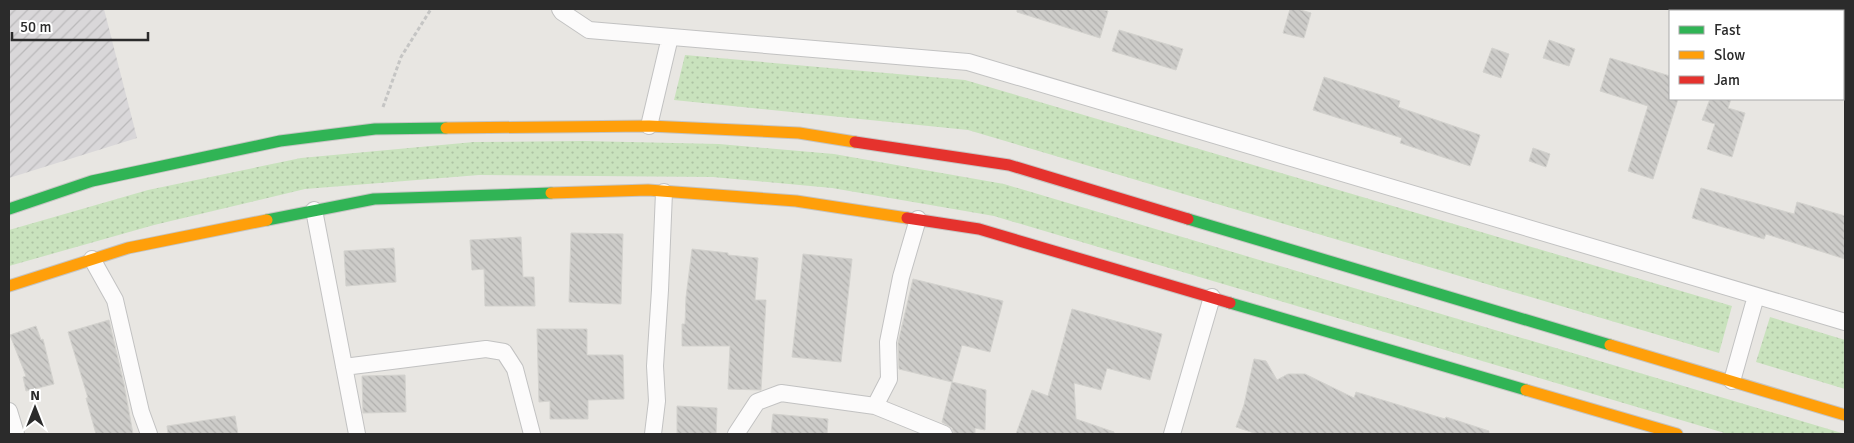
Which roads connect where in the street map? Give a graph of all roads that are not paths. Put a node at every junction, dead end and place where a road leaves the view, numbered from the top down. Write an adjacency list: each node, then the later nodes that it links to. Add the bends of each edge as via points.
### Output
1 (560, 9): 2 (street, via 589,30)
2 (670, 37): 3 (street); 11 (street, via 968,62)
3 (650, 126): 5 (main road, via 375,129 280,141 92,181); 14 (main road, via 799,133 1009,165)
4 (664, 192): 6 (main road, via 374,199); 7 (main road, via 796,201); 22 (street)
5 (9, 209)
6 (314, 210): 8 (main road, via 128,248); 13 (street)
7 (918, 220): 10 (main road, via 979,228); 15 (street, via 901,278 888,342 889,379)
8 (92, 259): 9 (main road); 19 (street, via 115,300)
9 (9, 286)
10 (1212, 296): 25 (street); 26 (main road)
11 (1756, 296): 12 (street); 14 (street)
12 (1845, 322)
13 (344, 367): 20 (street); 21 (street, via 486,349 504,352 515,369)
14 (1732, 381): 17 (main road)
15 (875, 406): 23 (street, via 781,393 757,402); 24 (street)
16 (9, 411): 18 (street)
17 (1845, 415)
18 (16, 434)
19 (149, 434)
20 (356, 434)
21 (532, 434)
22 (653, 434)
23 (736, 434)
24 (944, 434)
25 (1172, 434)
26 (1677, 434)

